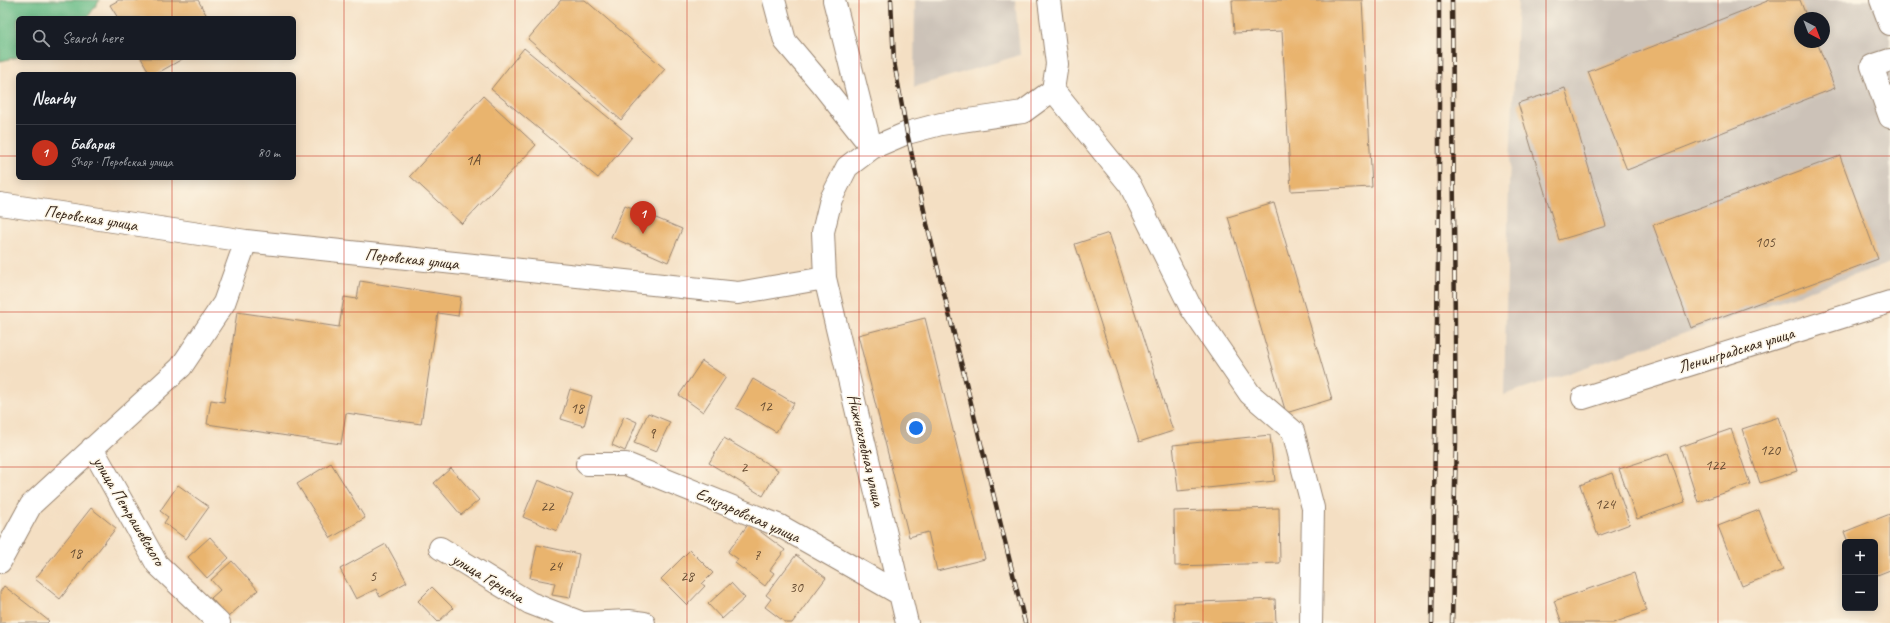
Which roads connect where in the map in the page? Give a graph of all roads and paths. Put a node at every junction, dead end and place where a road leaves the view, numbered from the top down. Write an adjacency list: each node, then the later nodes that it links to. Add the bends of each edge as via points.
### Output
1 (774, 0): 9 (street, via 785,41)
2 (834, 0): 9 (street)
3 (1049, 0): 7 (street, via 1057,64)
4 (1881, 0): 5 (street)
5 (1890, 24)
6 (1890, 60): 8 (street, via 1872,66)
7 (1053, 90): 9 (street, Нижнехлебная улица, via 1023,112 941,124 907,133); 25 (street, via 1130,185 1191,308 1250,394 1293,431 1313,508)
8 (1890, 117)
9 (872, 148): 12 (street, Нижнехлебная улица, via 847,167 831,199 823,232)
10 (0, 204): 11 (street, Перовская улица)
11 (246, 241): 12 (street, Перовская улица, via 738,292); 15 (street, via 224,303 181,367)
12 (825, 278): 19 (street, Нижнехлебная улица)
13 (1890, 302): 14 (street, Ленинградская улица)
14 (1583, 398)
15 (92, 448): 18 (street, via 31,505); 20 (street, улица Петрашевского, via 157,564)
16 (587, 464): 19 (street, Елизаровская улица, via 626,464 780,526)
17 (440, 548): 21 (street, улица Герцена, via 530,603)
18 (0, 562)
19 (900, 594): 24 (street, Нижнехлебная улица)
20 (219, 623)
21 (582, 623)
22 (585, 623): 23 (street)
23 (644, 623)
24 (907, 623)
25 (1311, 623)

